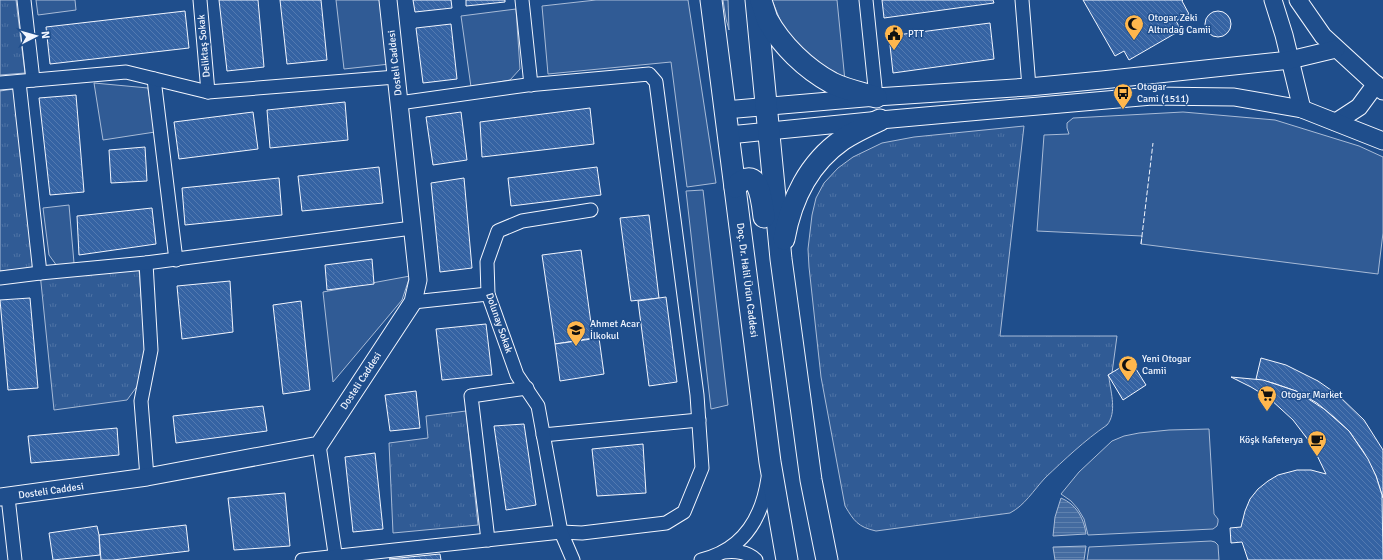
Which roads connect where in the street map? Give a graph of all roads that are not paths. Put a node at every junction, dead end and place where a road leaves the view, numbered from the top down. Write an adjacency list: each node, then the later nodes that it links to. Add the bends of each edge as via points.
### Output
1 (24, 0): 16 (street)
2 (200, 0): 22 (street, Deliktaş Sokak)
3 (388, 0): 14 (street, Dosteli Caddesi)
4 (522, 0): 19 (street)
5 (712, 0): 27 (main road, Doç. Dr. Halil Ürün Caddesi)
6 (756, 0): 25 (main road)
7 (760, 0): 23 (main road, via 768,19 781,38 795,55 816,73 850,90)
8 (866, 0): 23 (street)
9 (1022, 0): 20 (street)
10 (1273, 0): 13 (street)
11 (1298, 0): 12 (street, via 1323,36)
12 (1336, 49): 13 (street); 21 (street)
13 (1290, 60): 20 (street); 26 (street)
14 (396, 77): 22 (street); 24 (street, Dosteli Caddesi)
15 (154, 79): 16 (street, via 126,72); 22 (street); 37 (street)
16 (34, 80): 17 (street)
17 (19, 82): 18 (street); 39 (street)
18 (0, 84)
19 (531, 85): 24 (street); 44 (street, via 649,74 656,82 698,395)
20 (1029, 87): 23 (street)
21 (1379, 87): 29 (street, via 1359,107)
22 (208, 92)
23 (876, 97): 25 (street)
24 (399, 103): 35 (street, Dosteli Caddesi)
25 (766, 107): 27 (street); 30 (main road)
26 (1302, 109): 28 (street, via 1234,97 1152,96); 29 (street)
27 (726, 110): 31 (main road, Doç. Dr. Halil Ürün Caddesi)
28 (880, 120): 30 (street); 36 (main road, via 841,140 824,154 810,172 798,191 790,211)
29 (1336, 122): 32 (street)
30 (768, 131): 31 (street); 36 (main road)
31 (729, 135): 33 (main road, Doç. Dr. Halil Ürün Caddesi)
32 (1383, 141)
33 (735, 187): 36 (main road, via 746,179 757,184 768,240); 47 (main road, Doç. Dr. Halil Ürün Caddesi)
34 (591, 210): 41 (street, Dolunay Sokak, via 522,221 498,231 487,262)
35 (412, 228): 37 (street); 42 (street, Dosteli Caddesi, via 418,280)
36 (781, 259): 60 (main road, via 811,480)
37 (176, 260): 38 (street)
38 (146, 264): 39 (street); 48 (street, via 151,350 141,401)
39 (40, 273): 40 (street)
40 (0, 278)
41 (488, 294): 42 (street); 43 (street, Dolunay Sokak, via 517,375)
42 (413, 302): 46 (street, Dosteli Caddesi)
43 (527, 388): 45 (street, Dolunay Sokak, via 538,406); 51 (street, via 471,396)
44 (699, 420): 45 (street); 50 (street, via 702,468 684,512 666,523 582,533)
45 (543, 435): 50 (street, Dolunay Sokak)
46 (319, 445): 48 (street, Dosteli Caddesi); 53 (street)
47 (770, 462): 52 (street, via 766,494 758,515 749,531); 59 (main road, Doç. Dr. Halil Ürün Caddesi)
48 (147, 477): 49 (street, Dosteli Caddesi)
49 (4, 497): 54 (street)
50 (561, 532): 51 (street); 56 (street, Dolunay Sokak)
51 (488, 540): 53 (street)
52 (723, 552): 57 (street); 58 (street, via 746,553)
53 (336, 558): 55 (street)
54 (15, 560)
55 (302, 560)
56 (573, 560)
57 (701, 560)
58 (756, 560)
59 (787, 560)
60 (826, 560)

